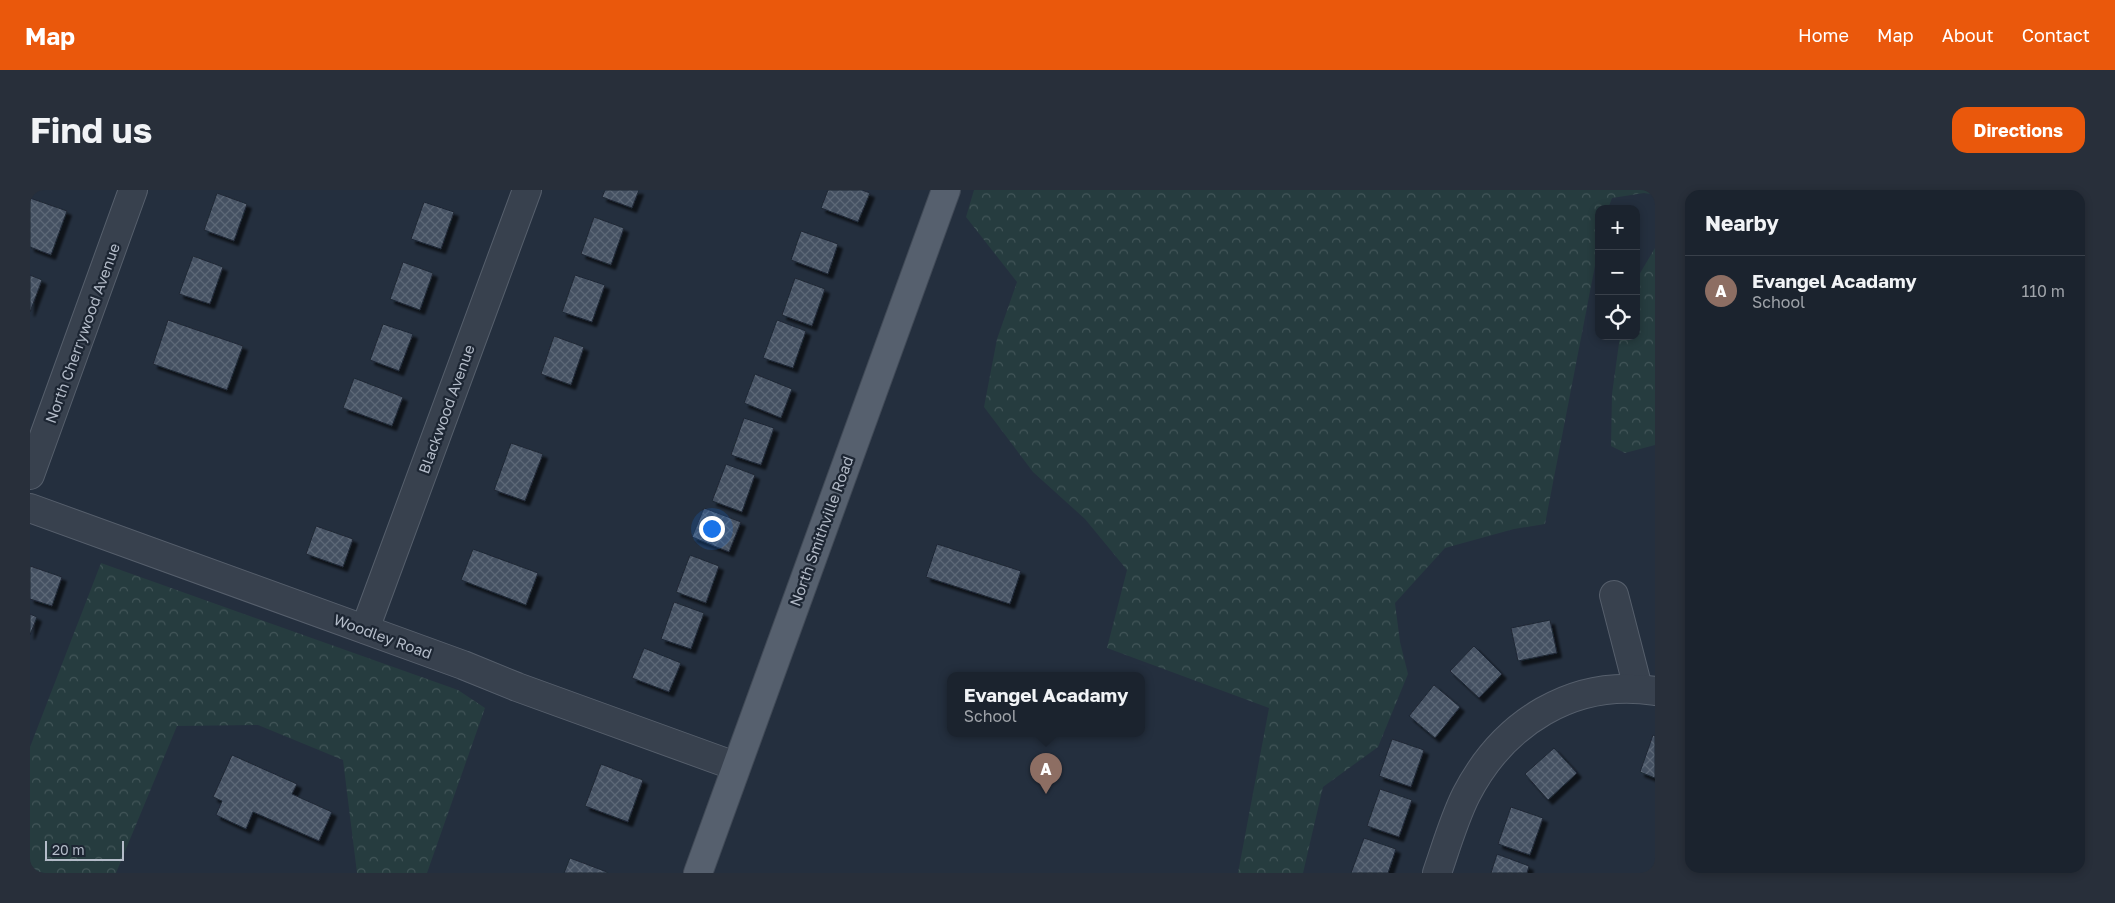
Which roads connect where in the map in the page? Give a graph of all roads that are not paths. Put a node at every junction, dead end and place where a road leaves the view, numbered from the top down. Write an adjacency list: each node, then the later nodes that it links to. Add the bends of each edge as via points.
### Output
1 (133, 190): 4 (street, North Cherrywood Avenue)
2 (527, 190): 7 (street, Blackwood Avenue)
3 (946, 190): 9 (main road, North Smithville Road)
4 (30, 475)
5 (30, 508): 7 (street, Woodley Road)
6 (1614, 595): 8 (street)
7 (365, 629): 9 (street, Woodley Road)
8 (1646, 690): 11 (street, via 1600,690 1571,697 1527,720 1485,764 1466,796)
9 (735, 766): 10 (main road, North Smithville Road)
10 (698, 873)
11 (1436, 873)

